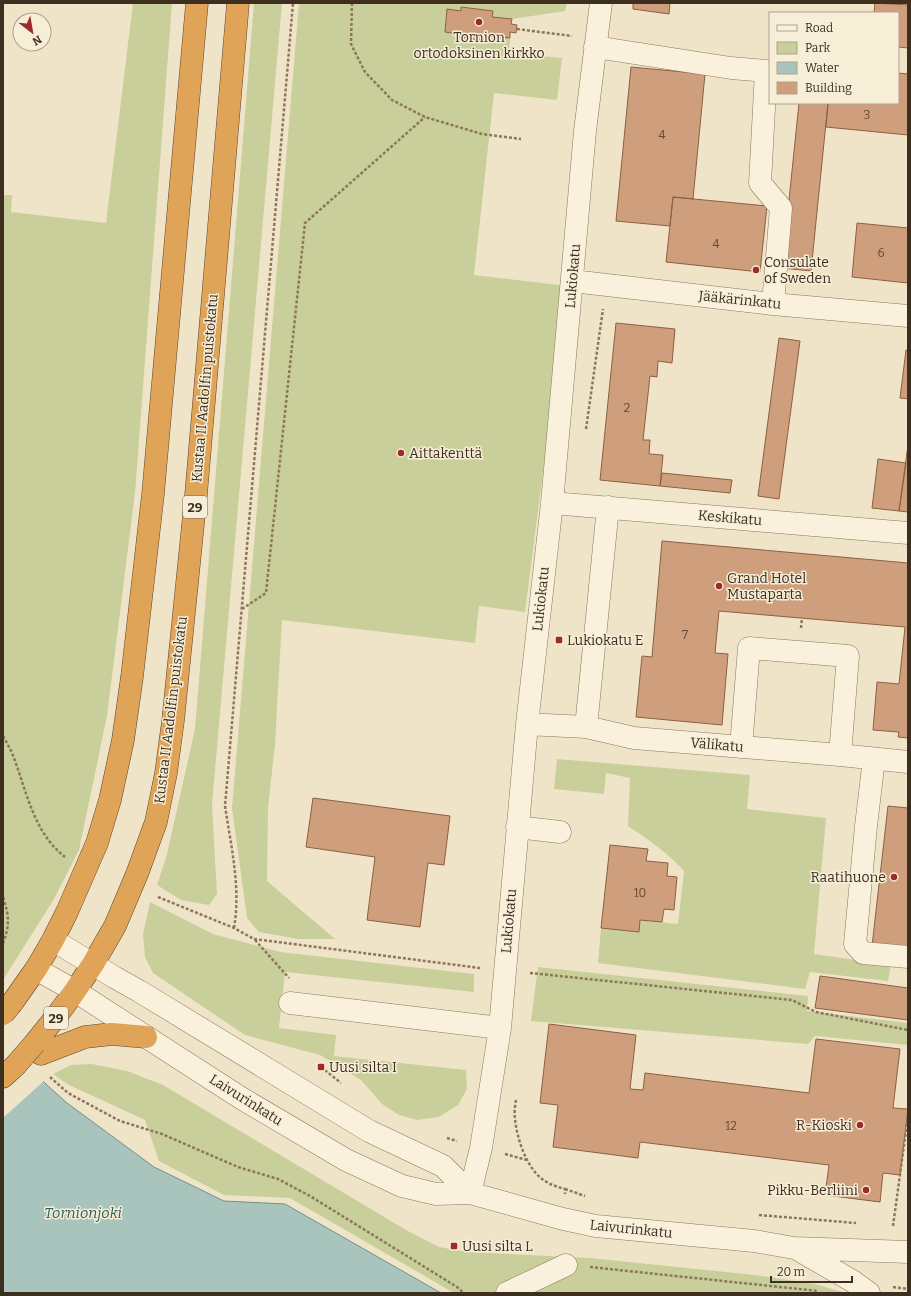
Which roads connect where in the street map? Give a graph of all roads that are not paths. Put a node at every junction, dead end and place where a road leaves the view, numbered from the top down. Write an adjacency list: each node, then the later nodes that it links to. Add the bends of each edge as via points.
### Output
1 (197, 3): 19 (highway, via 153,494 123,740 110,800 97,843)
2 (238, 3): 21 (highway, Kustaa II Aadolfin puistokatu / 29, via 196,495 166,773 156,822 137,874 114,926)
3 (601, 3): 4 (street, Lukiokatu)
4 (595, 47): 5 (street, Lukiokatu); 6 (street, via 766,71 760,183 781,208)
5 (572, 281): 6 (street, Jääkärinkatu); 8 (street, Lukiokatu)
6 (773, 304): 7 (street, Jääkärinkatu)
7 (908, 316)
8 (552, 503): 9 (street, Keskikatu); 11 (street, Lukiokatu)
9 (608, 507): 10 (street, Keskikatu); 12 (street)
10 (908, 533)
11 (527, 724): 12 (street, Välikatu); 17 (street, Lukiokatu)
12 (586, 727): 13 (street, Välikatu, via 634,738)
13 (741, 747): 14 (street, Välikatu); 14 (street, via 749,648 848,656)
14 (840, 755): 15 (street, Välikatu)
15 (874, 759): 16 (street, Välikatu); 20 (street, via 855,944 863,953)
16 (908, 762)
17 (517, 828): 18 (street); 26 (street, Lukiokatu)
18 (560, 832)
19 (53, 940): 21 (street, Laivurinkatu); 22 (highway)
20 (908, 957)
21 (93, 964): 23 (highway, Kustaa II Aadolfin puistokatu / 29); 30 (street, Laivurinkatu, via 369,1131 442,1166)
22 (36, 969): 23 (street, Laivurinkatu); 25 (highway)
23 (75, 991): 27 (street, Laivurinkatu); 28 (highway, 29, via 56,1018)
24 (290, 1003): 26 (street)
25 (8, 1008)
26 (500, 1028): 30 (street, Lukiokatu, via 481,1148)
27 (146, 1037): 28 (highway, via 112,1034 85,1037); 30 (street, Laivurinkatu, via 241,1098 346,1160 402,1186 436,1194)
28 (40, 1056): 29 (highway, 29, bridge)
29 (9, 1071)
30 (470, 1193): 31 (street, Laivurinkatu, via 596,1226 754,1241)
31 (794, 1248): 32 (street, Laivurinkatu); 35 (street, Laivurinkatu)
32 (908, 1252)
33 (566, 1264): 34 (street)
34 (507, 1293)
35 (869, 1293)

